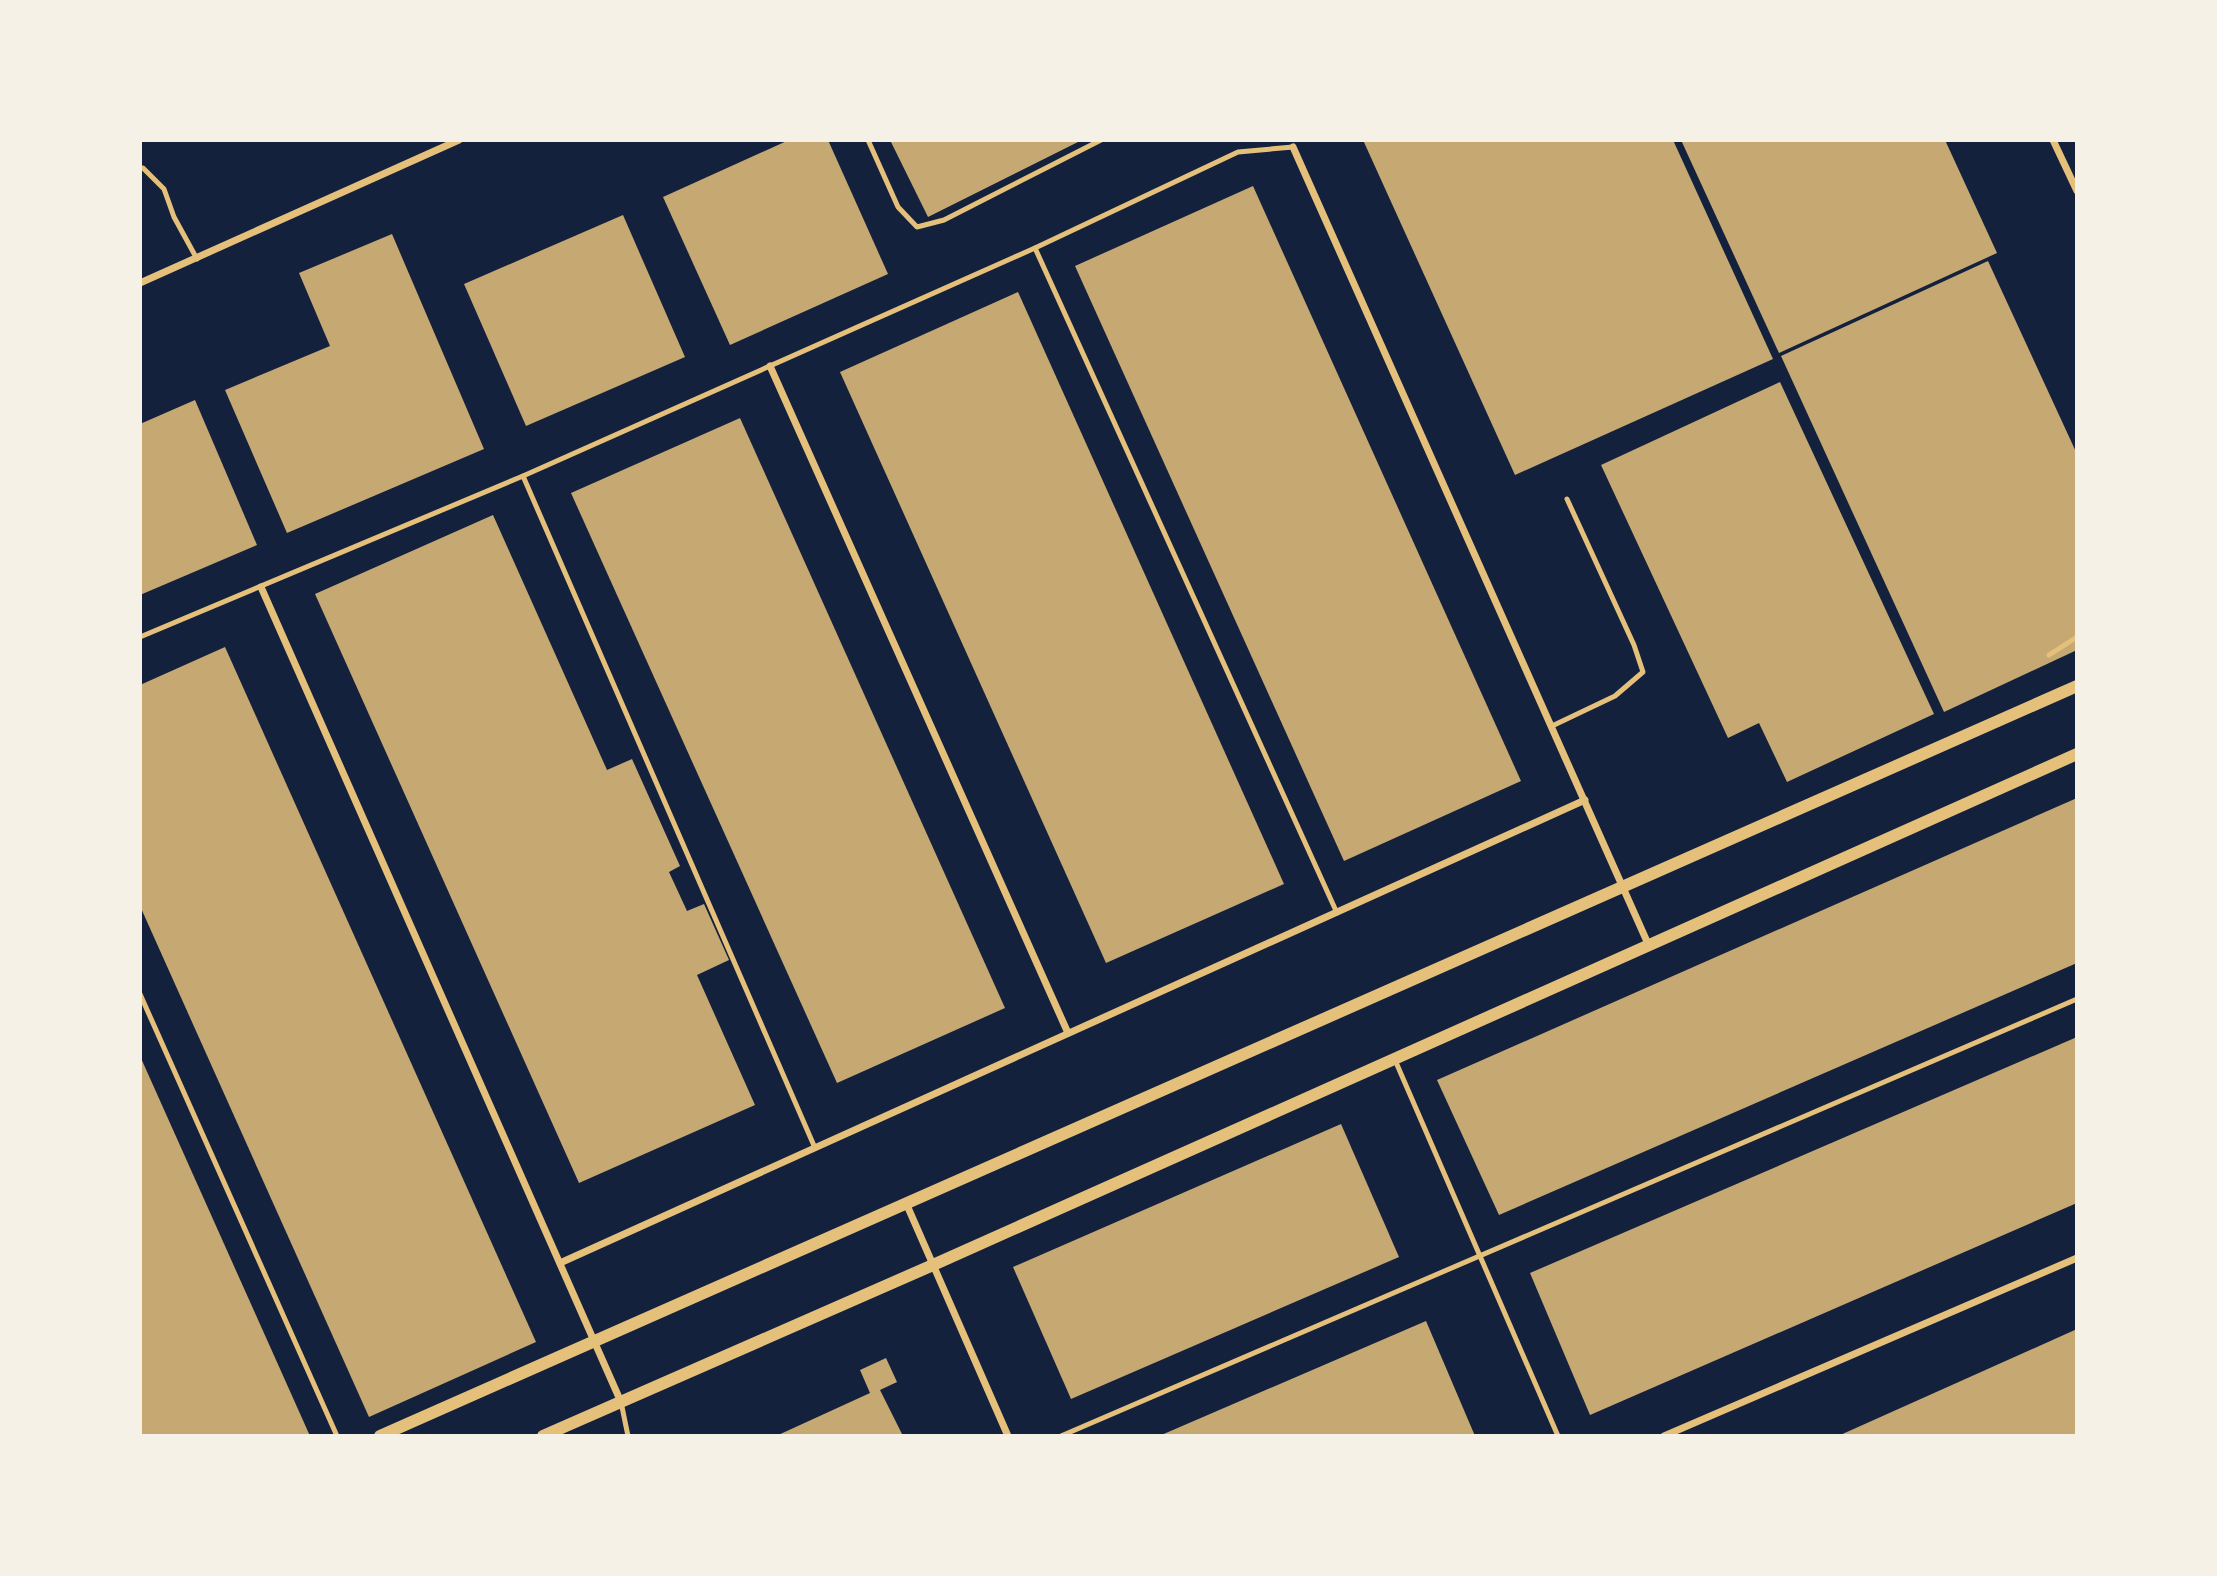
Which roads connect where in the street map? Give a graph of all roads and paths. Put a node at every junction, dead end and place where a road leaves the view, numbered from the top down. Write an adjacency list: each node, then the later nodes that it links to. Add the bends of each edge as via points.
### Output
1 (459, 140): 9 (street)
2 (868, 140): 3 (lane, via 898,207 918,227 944,220)
3 (1101, 140)
4 (2053, 140): 7 (street)
5 (1293, 147): 8 (lane, via 1238,152); 19 (street)
6 (140, 168): 9 (lane, via 164,189)
7 (2077, 191)
8 (1035, 248): 11 (lane); 23 (lane)
9 (197, 259): 10 (street)
10 (140, 283)
11 (770, 366): 12 (lane); 27 (street)
12 (523, 476): 14 (lane); 29 (lane)
13 (1567, 499): 19 (lane, via 1643,672 1615,696)
14 (261, 587): 15 (lane); 33 (street)
15 (140, 637)
16 (2077, 637): 17 (lane)
17 (2049, 655)
18 (2077, 686): 22 (street)
19 (1552, 726): 21 (street)
20 (2077, 754): 24 (street)
21 (1585, 800): 22 (street); 23 (street)
22 (1623, 887): 24 (street); 30 (street)
23 (1337, 913): 27 (street)
24 (1649, 946): 28 (street)
25 (140, 994): 37 (lane)
26 (2077, 999): 31 (lane)
27 (1068, 1033): 29 (street)
28 (1395, 1059): 31 (lane); 34 (street)
29 (816, 1148): 33 (street)
30 (906, 1203): 34 (street); 35 (street)
31 (1480, 1256): 42 (lane); 43 (lane)
32 (2077, 1258): 44 (street)
33 (559, 1263): 35 (street)
34 (933, 1265): 36 (street); 41 (street)
35 (594, 1341): 36 (street); 38 (street)
36 (621, 1402): 39 (street); 40 (lane)
37 (337, 1436)
38 (380, 1436)
39 (543, 1436)
40 (628, 1436)
41 (1008, 1436)
42 (1061, 1436)
43 (1558, 1436)
44 (1664, 1436)

